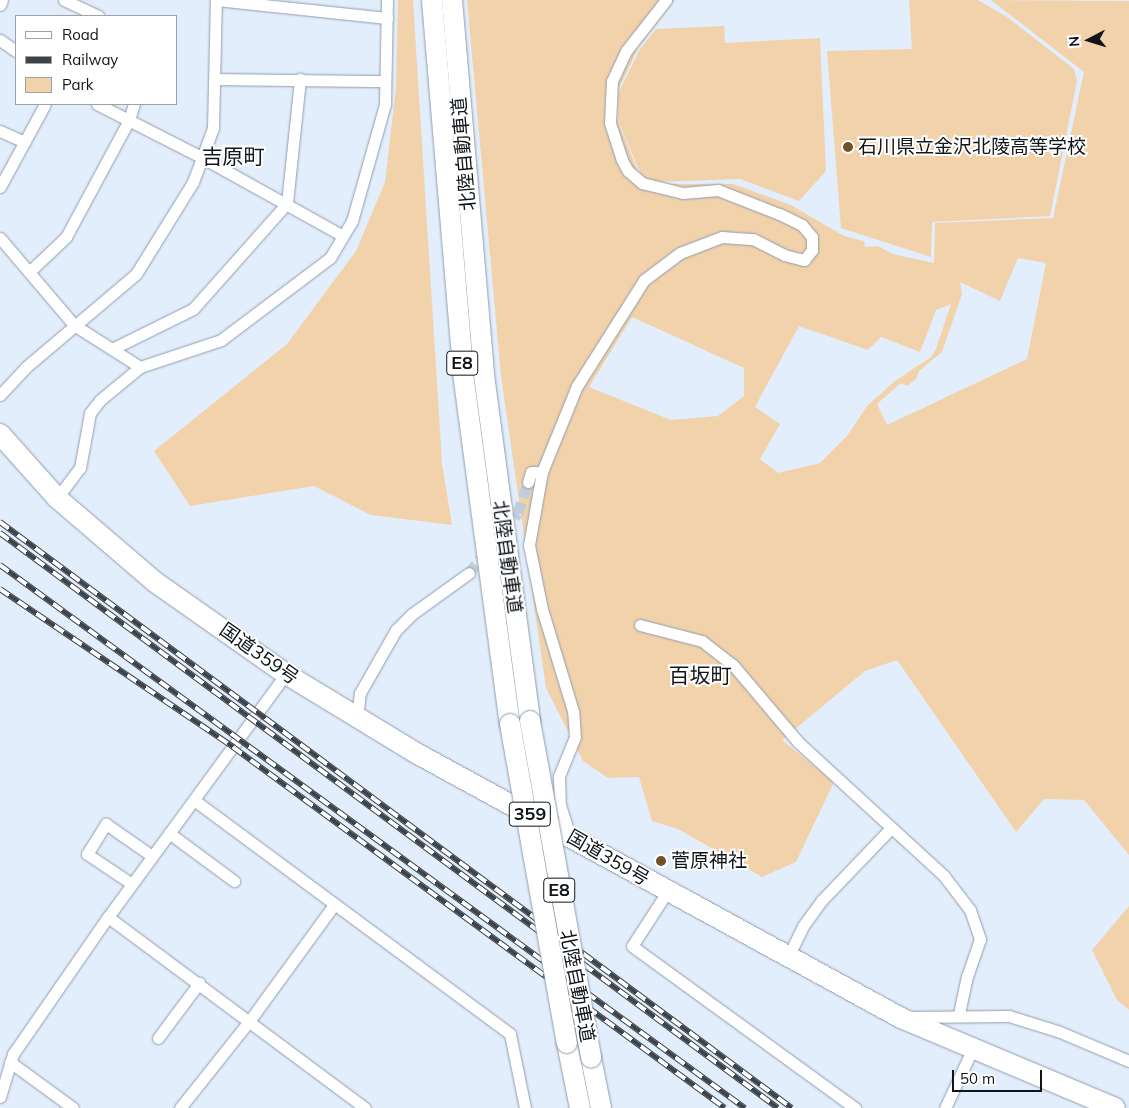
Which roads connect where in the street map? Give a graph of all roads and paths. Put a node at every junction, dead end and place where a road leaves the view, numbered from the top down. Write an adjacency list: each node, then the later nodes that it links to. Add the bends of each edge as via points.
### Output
1 (2, 0): 8 (street)
2 (64, 0): 9 (street)
3 (216, 0): 10 (street); 13 (street)
4 (388, 0): 10 (street)
5 (432, 0): 64 (highway, 北陸自動車道 / E8, bridge, via 463,373 510,724)
6 (452, 0): 65 (highway, 北陸自動車道 / E8, bridge, via 484,375 530,721)
7 (666, 0): 33 (street, via 626,51 612,81 610,123 628,171 642,182 658,188 683,192 718,190 746,200 802,225 812,237 812,250 804,260 784,255 753,239 722,237 680,253 644,280 577,386)
8 (0, 5)
9 (97, 15)
10 (387, 18): 15 (street)
11 (0, 40): 12 (street)
12 (15, 50)
13 (216, 79): 14 (street); 22 (street, via 213,128)
14 (300, 79): 15 (street); 24 (street)
15 (385, 81): 25 (street, via 385,104 370,160 352,221)
16 (44, 105): 21 (street)
17 (99, 105): 19 (street)
18 (134, 105): 19 (street)
19 (129, 120): 22 (street); 27 (street, via 66,237)
20 (0, 131): 21 (street)
21 (25, 142): 23 (street)
22 (203, 158): 24 (street); 28 (street, via 193,182 136,274)
23 (0, 187)
24 (287, 203): 25 (street); 29 (street, via 193,309)
25 (343, 236): 30 (street, via 330,258 221,340)
26 (0, 238): 27 (street)
27 (29, 272): 28 (street)
28 (74, 325): 29 (street); 31 (street)
29 (114, 348): 30 (street)
30 (140, 367): 35 (street, via 100,400 90,413 80,468)
31 (0, 395)
32 (0, 434): 35 (highway, 国道359号 / 359)
33 (542, 472): 34 (street, via 531,472); 43 (street, via 529,545 542,609 574,711 575,736 559,776 560,806)
34 (528, 482)
35 (56, 498): 38 (highway, 国道359号 / 359, via 155,582)
36 (470, 573): 39 (street, via 412,614 396,630 360,693)
37 (640, 625): 41 (street, via 702,641 733,665 798,742)
38 (286, 674): 39 (highway, 国道359号 / 359); 40 (street)
39 (357, 717): 43 (highway, 国道359号 / 359, via 416,753)
40 (194, 800): 42 (street); 48 (street)
41 (891, 828): 50 (street, via 822,900 803,926); 52 (street, via 944,876 970,910 980,939 967,976)
42 (169, 833): 44 (street); 45 (street)
43 (570, 836): 47 (highway, 国道359号 / 359)
44 (152, 856): 46 (street); 46 (street, via 106,824 87,854)
45 (234, 880)
46 (132, 884): 49 (street)
47 (667, 892): 50 (highway, 国道359号 / 359); 66 (street, via 632,946)
48 (334, 905): 54 (street); 63 (street, via 510,1034)
49 (108, 917): 51 (street); 58 (street)
50 (788, 957): 53 (highway, 国道359号 / 359)
51 (199, 983): 54 (street); 55 (street)
52 (959, 1015): 53 (street); 57 (street, via 1009,1016 1060,1032)
53 (901, 1018): 56 (highway, 国道359号 / 359)
54 (250, 1020): 61 (street); 62 (street)
55 (158, 1038)
56 (972, 1050): 67 (street); 68 (highway, 国道359号 / 359)
57 (1129, 1061)
58 (10, 1062): 59 (street); 60 (street)
59 (0, 1097)
60 (73, 1108)
61 (180, 1108)
62 (365, 1108)
63 (525, 1108)
64 (580, 1108)
65 (601, 1108)
66 (855, 1108)
67 (945, 1108)
68 (1115, 1108)

